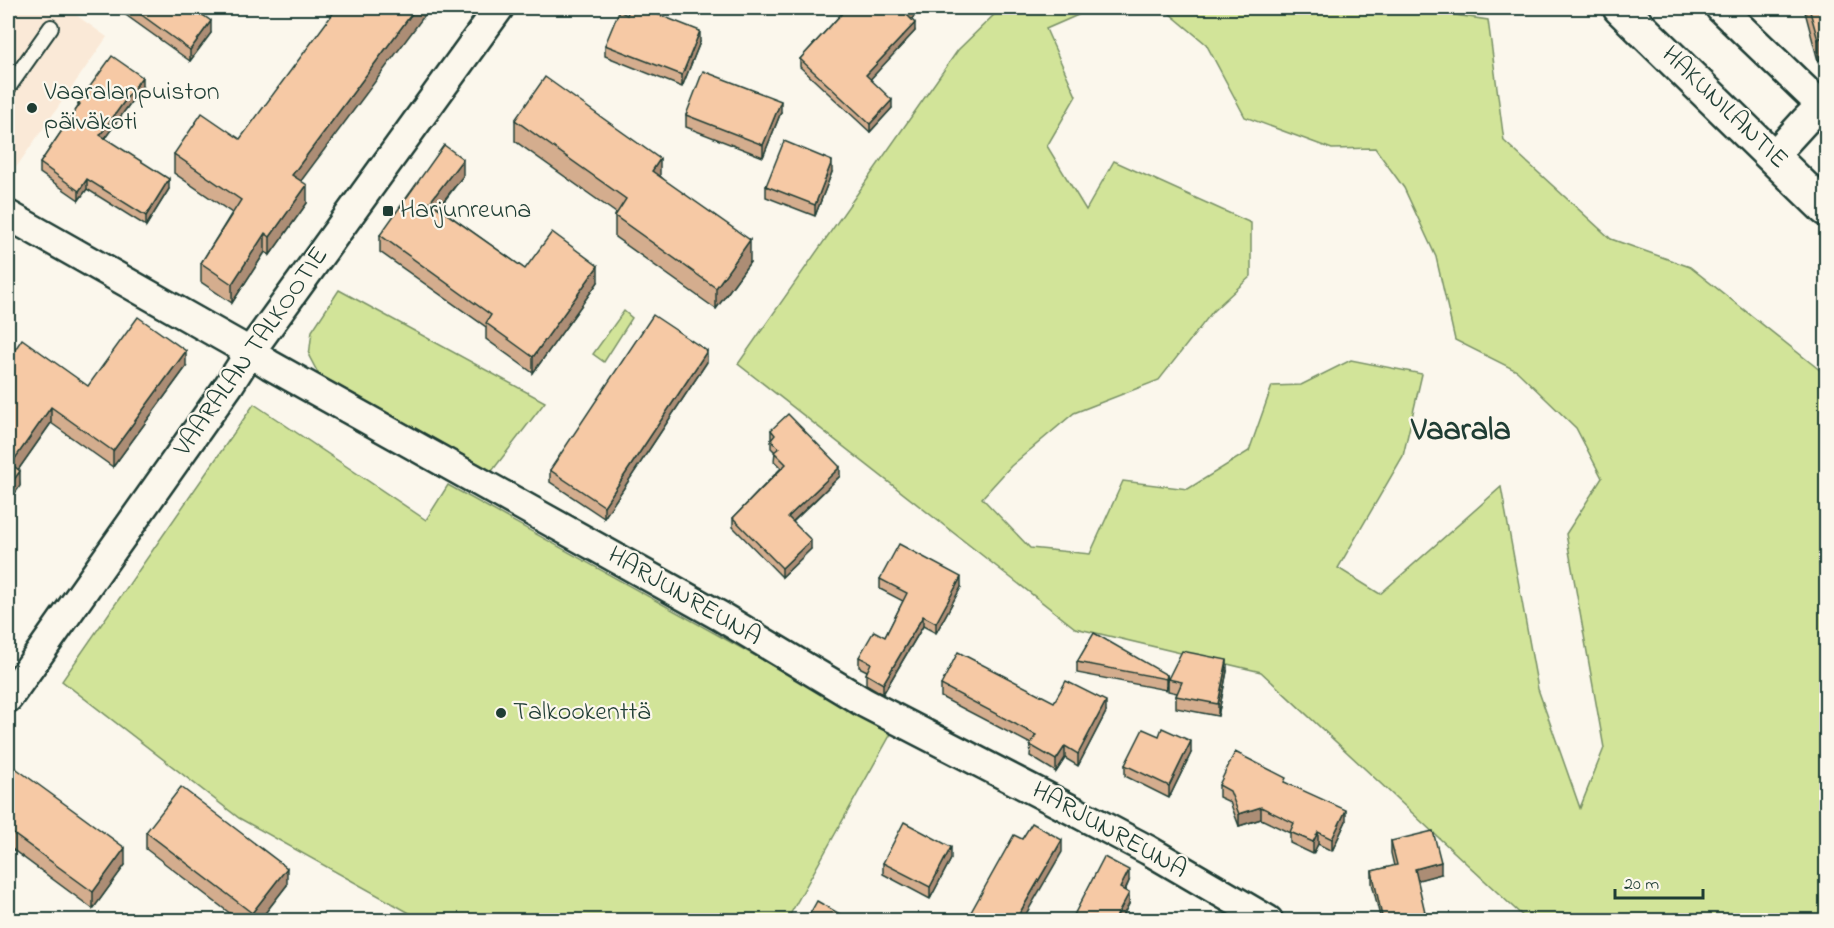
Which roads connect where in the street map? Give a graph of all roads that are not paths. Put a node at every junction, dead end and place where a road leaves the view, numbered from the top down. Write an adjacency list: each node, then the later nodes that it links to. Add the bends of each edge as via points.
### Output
1 (499, 8): 10 (street, VAARALAN TALKOOTIE)
2 (1620, 8): 7 (main road, HAKUNILANTIE)
3 (1720, 8): 6 (street)
4 (51, 27): 5 (lane)
5 (8, 88)
6 (1824, 102): 7 (street)
7 (1773, 156): 8 (main road, HAKUNILANTIE)
8 (1827, 209)
9 (8, 215): 10 (street, HARJUNREUNA)
10 (250, 352): 11 (street, VAARALAN TALKOOTIE); 12 (street, HARJUNREUNA, via 720,616 865,703 1148,850)
11 (8, 698)
12 (1220, 908): 13 (street, HARJUNREUNA)
13 (1268, 921)

